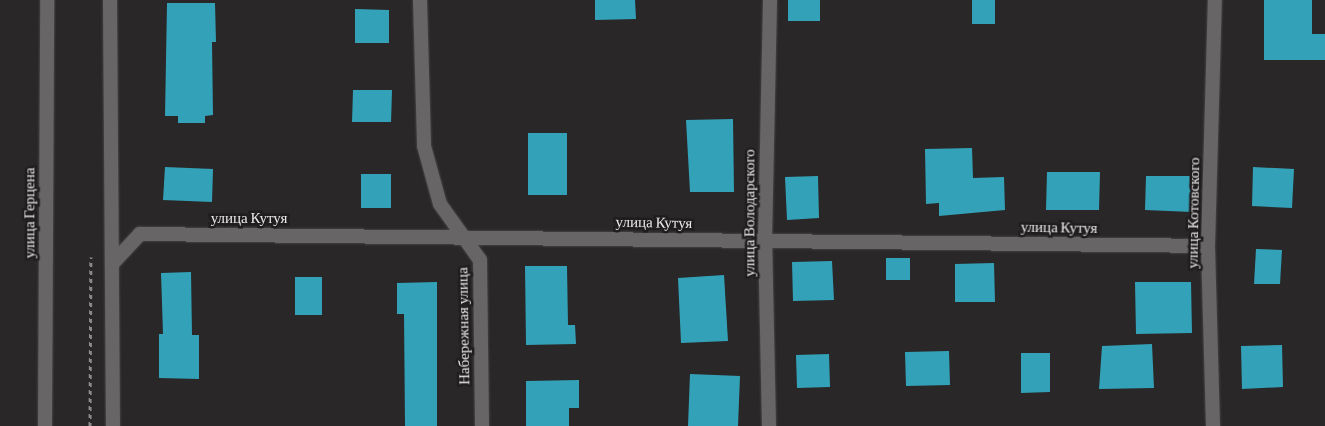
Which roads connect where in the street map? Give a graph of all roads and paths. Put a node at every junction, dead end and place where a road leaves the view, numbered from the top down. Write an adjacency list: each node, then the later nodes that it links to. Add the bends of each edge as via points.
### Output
1 (47, 0): 10 (street, улица Герцена)
2 (110, 0): 9 (street)
3 (420, 0): 6 (street, Набережная улица, via 424,146 440,204)
4 (770, 0): 7 (street, улица Володарского)
5 (1215, 0): 8 (street, улица Котовского)
6 (465, 237): 7 (street, улица Кутуя); 9 (street, улица Кутуя, via 140,234); 12 (street, Набережная улица, via 480,260)
7 (765, 240): 8 (street, улица Кутуя); 13 (street, улица Володарского)
8 (1208, 246): 14 (street, улица Котовского)
9 (112, 264): 11 (street)
10 (45, 426)
11 (113, 426)
12 (482, 426)
13 (769, 426)
14 (1213, 426)

